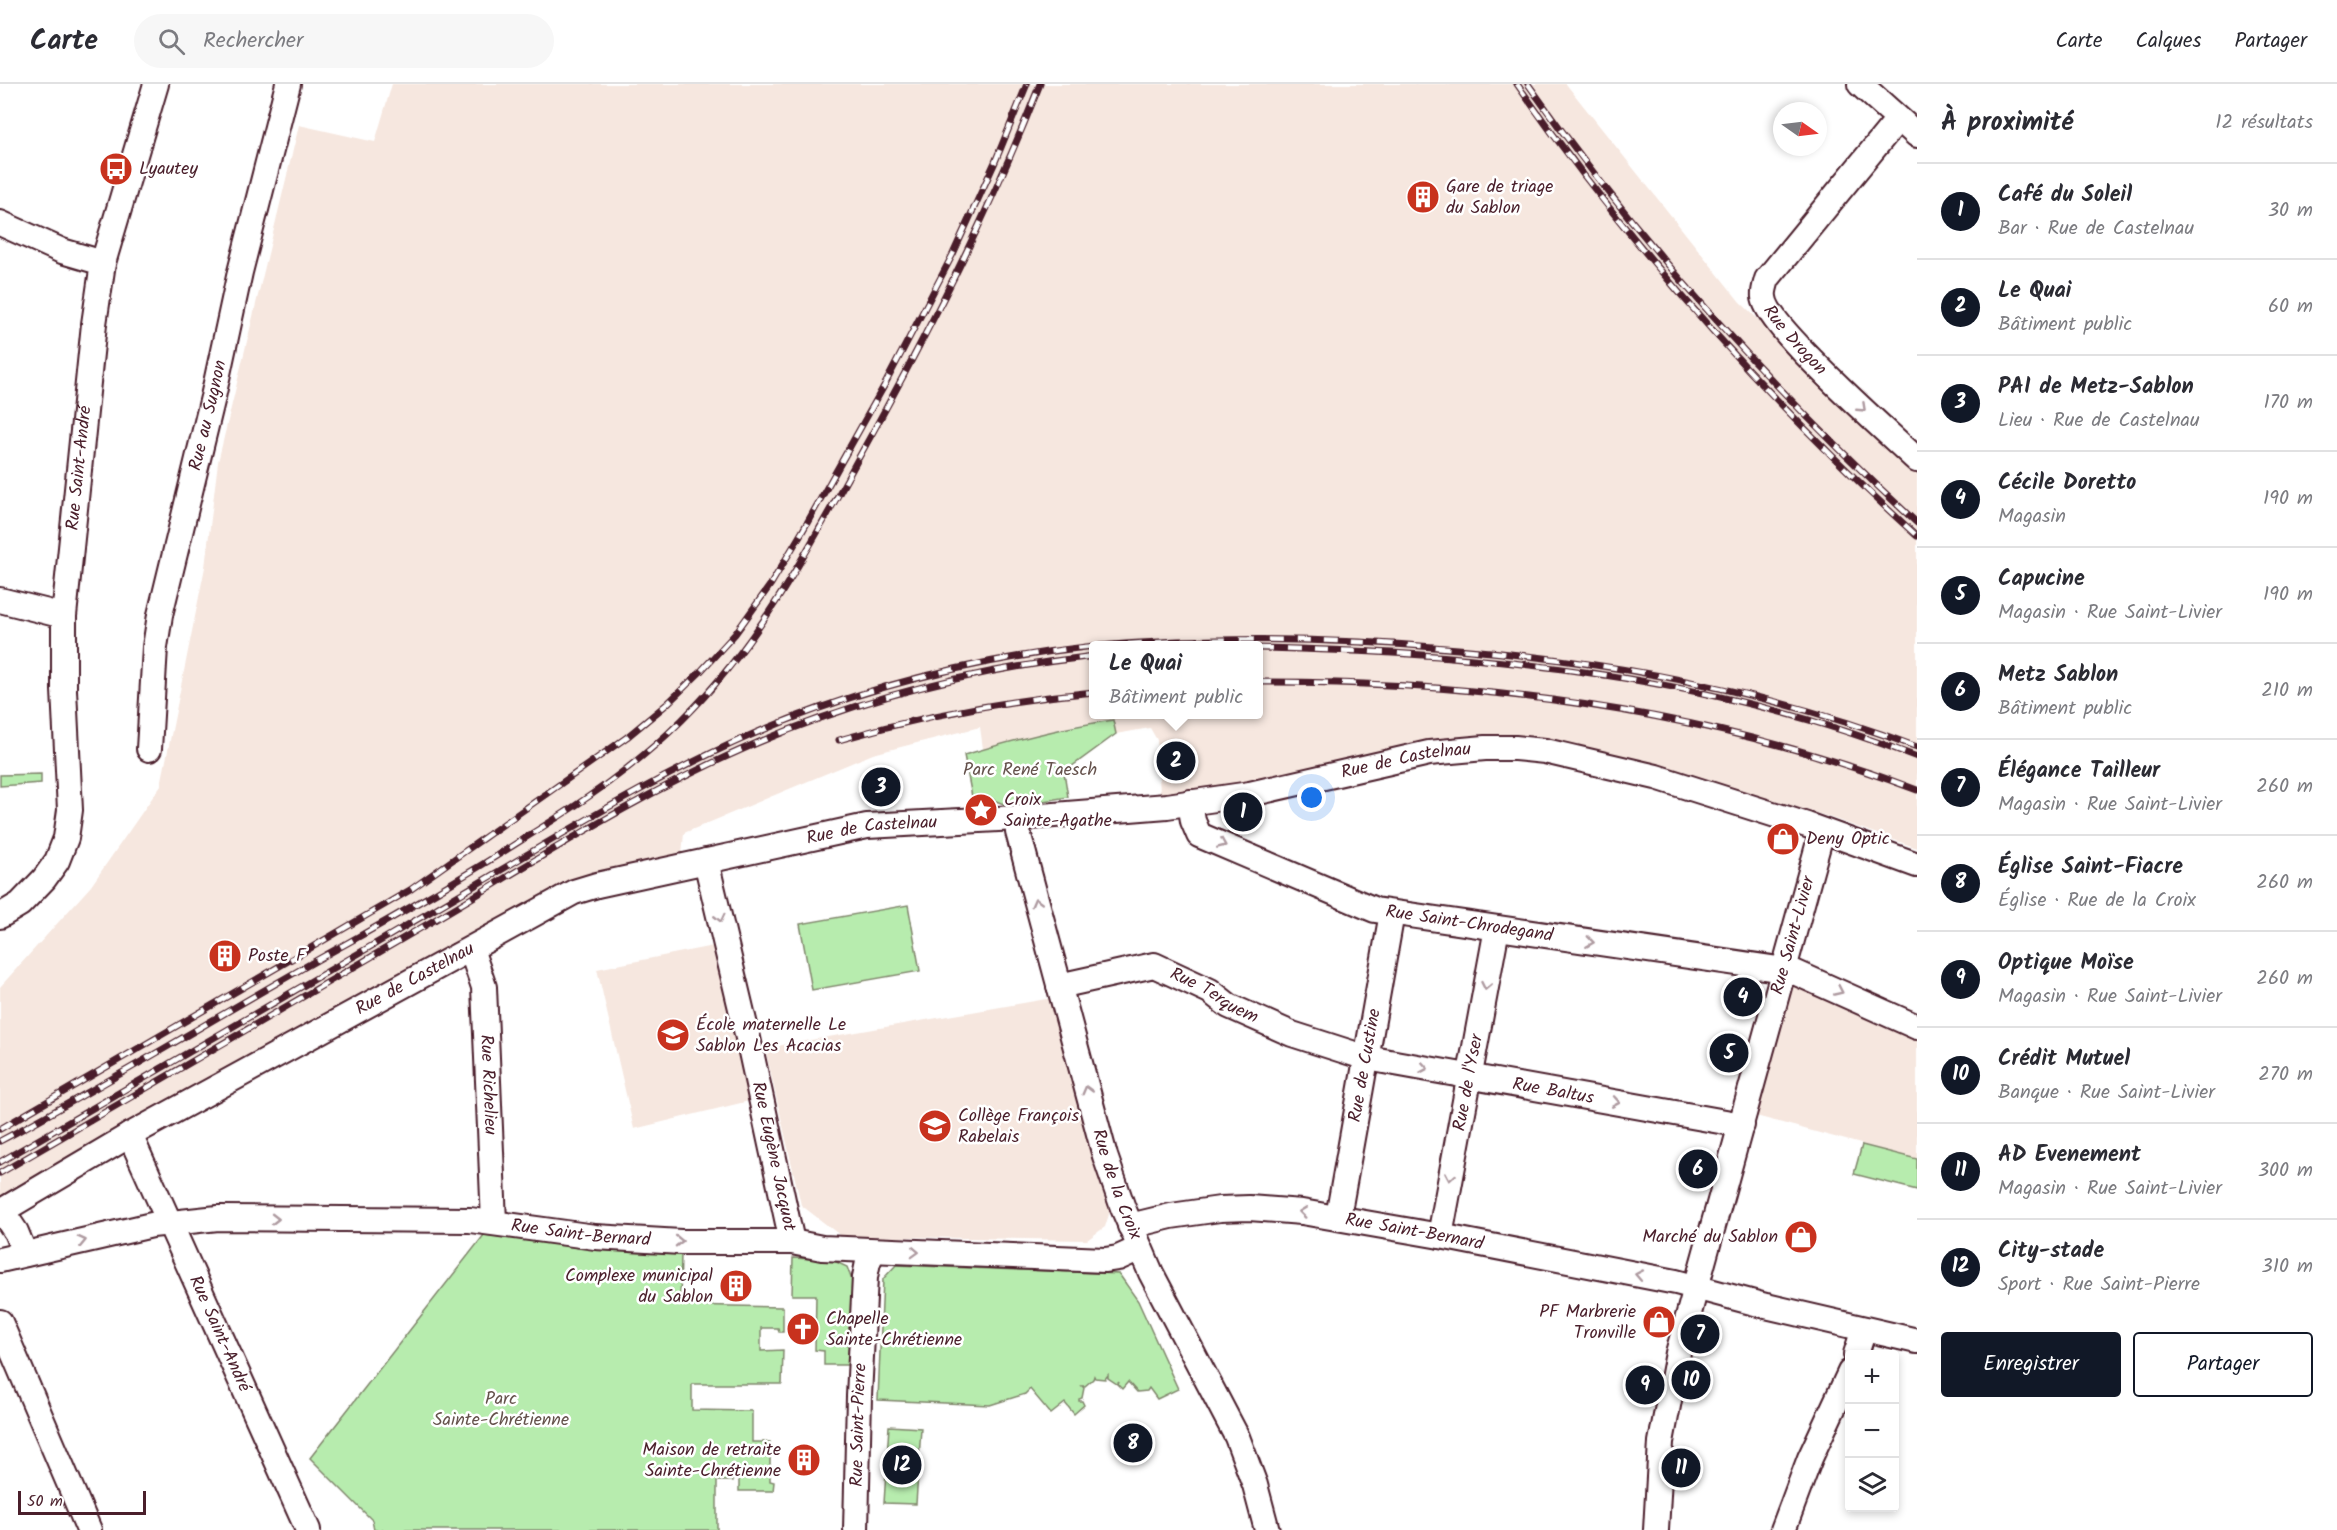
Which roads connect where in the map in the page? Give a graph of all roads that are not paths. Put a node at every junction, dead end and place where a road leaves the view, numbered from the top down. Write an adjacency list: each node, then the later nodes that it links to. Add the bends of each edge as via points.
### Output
1 (156, 84): 7 (street, Rue Saint-André)
2 (288, 84): 11 (street, Rue au Sugnon, via 160,615)
3 (1862, 85): 4 (street)
4 (1898, 119): 5 (street); 8 (street, Rue Drogon, one-way to 8, via 1767,279 1764,297 1770,313 1819,368)
5 (1917, 135)
6 (0, 223): 7 (street, via 62,251)
7 (103, 263): 10 (street, Rue Saint-André)
8 (1917, 460)
9 (0, 600): 10 (street)
10 (64, 616): 18 (street, Rue Saint-André, via 70,810 66,838 57,861 33,892)
11 (149, 749)
12 (1190, 802): 13 (street, Rue de Castelnau); 14 (street, Rue de Castelnau, via 1250,794 1429,753 1515,748 1656,777); 17 (street, Rue Saint-Chrodegand, one-way to 17, via 1199,835 1375,910)
13 (1017, 818): 15 (street, Rue de Castelnau, via 867,826); 22 (street, Rue de la Croix, one-way to 13)
14 (1822, 831): 16 (street, Rue de Castelnau); 21 (street, Rue Saint-Livier)
15 (706, 861): 20 (street, Rue de Castelnau, via 574,892); 34 (street, Rue Eugène Jacquot, one-way to 34)
16 (1917, 865)
17 (1392, 913): 19 (street, Rue Saint-Chrodegand); 24 (street, Rue de Custine)
18 (0, 916)
19 (1497, 928): 21 (street, Rue Saint-Chrodegand, one-way to 21); 25 (street, Rue de l'Yser, one-way to 25)
20 (471, 949): 27 (street, Rue de Castelnau); 31 (street, Rue Richelieu, via 484,987)
21 (1785, 970): 23 (street, Rue Saint-Chrodegand, one-way to 23); 26 (street, Rue Saint-Livier)
22 (1059, 986): 24 (street, Rue Terquem, via 1154,965 1292,1034); 32 (street, Rue de la Croix, one-way to 22, via 1105,1156)
23 (1917, 1027)
24 (1367, 1058): 25 (street, Rue Baltus, one-way to 25); 29 (street, Rue de Custine)
25 (1468, 1076): 26 (street, Rue Baltus, one-way to 26); 33 (street, Rue de l'Yser, one-way to 33)
26 (1742, 1125): 39 (street, Rue Saint-Livier)
27 (130, 1136): 28 (street, Rue de Castelnau); 30 (street, Rue Saint-André)
28 (1, 1211): 37 (street)
29 (1338, 1217): 32 (street, Rue Saint-Bernard, one-way to 32, via 1275,1209 1220,1209); 33 (street, Rue Saint-Bernard)
30 (171, 1222): 31 (street, Rue Saint-Bernard, one-way to 31, via 218,1218); 37 (street, Rue Saint-Bernard, one-way to 30); 46 (street, Rue Saint-André)
31 (494, 1222): 34 (street, Rue Saint-Bernard, one-way to 34, via 595,1237)
32 (1130, 1226): 35 (street, Rue de la Croix)
33 (1440, 1236): 39 (street, Rue Saint-Bernard, one-way to 33)
34 (792, 1242): 36 (street, Rue Saint-Bernard)
35 (1140, 1248): 36 (street, Rue Saint-Bernard, one-way to 35, via 1105,1260); 48 (street, Rue de la Croix, via 1237,1437)
36 (873, 1251): 47 (street, Rue Saint-Pierre, via 865,1277)
37 (25, 1254): 38 (street, Rue Saint-Bernard)
38 (0, 1260)
39 (1696, 1288): 41 (street, Rue Saint-Bernard); 49 (street, Rue Saint-Livier, via 1668,1398)
40 (0, 1323): 45 (street)
41 (1864, 1329): 42 (street, Rue Saint-Bernard); 43 (street)
42 (1917, 1341)
43 (1857, 1350)
44 (1845, 1383): 50 (street, via 1810,1458)
45 (89, 1530)
46 (308, 1530)
47 (856, 1530)
48 (1267, 1530)
49 (1656, 1530)
50 (1783, 1530)

